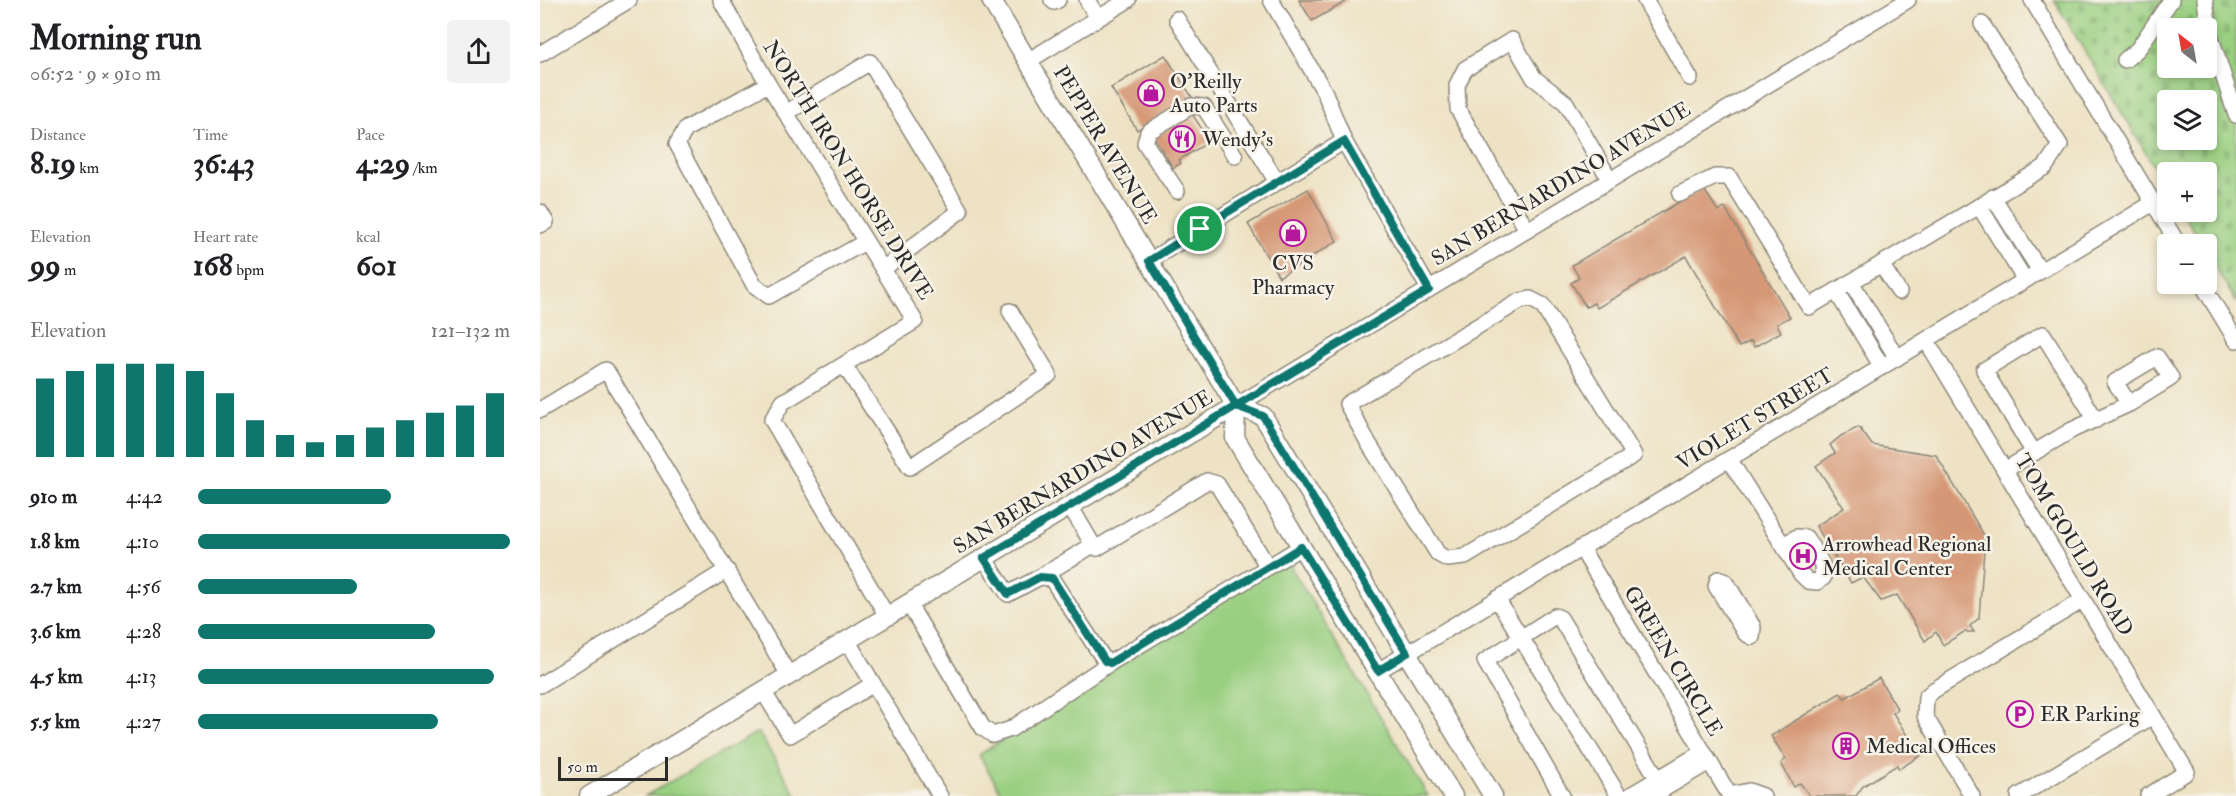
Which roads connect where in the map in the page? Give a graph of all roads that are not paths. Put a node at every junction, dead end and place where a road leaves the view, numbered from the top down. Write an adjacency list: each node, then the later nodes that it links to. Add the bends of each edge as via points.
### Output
1 (629, 0): 17 (street)
2 (720, 0): 21 (street, NORTH IRON HORSE DRIVE)
3 (991, 0): 19 (main road, PEPPER AVENUE)
4 (1052, 0): 5 (street)
5 (1058, 0)
6 (1087, 0): 14 (street)
7 (1128, 0): 14 (street)
8 (1271, 0): 24 (street, via 1325,93)
9 (1645, 0): 20 (street)
10 (1908, 0): 26 (street, SAN BERNARDINO AVENUE)
11 (2031, 0): 31 (street)
12 (2171, 0): 18 (street, via 2138,50)
13 (2205, 0): 23 (street, via 2210,35)
14 (1098, 18): 19 (street)
15 (1177, 19): 27 (street)
16 (1982, 24): 30 (street, via 2060,145 2045,167)
17 (540, 54)
18 (2125, 60)
19 (1028, 61): 38 (main road, PEPPER AVENUE)
20 (1690, 78)
21 (768, 84): 22 (street, NORTH IRON HORSE DRIVE); 37 (street, via 686,129 676,144 754,285 769,296)
22 (786, 113): 37 (street, NORTH IRON HORSE DRIVE); 40 (street, via 870,62 960,212)
23 (2236, 115)
24 (1344, 141): 27 (street); 44 (street)
25 (1235, 156): 28 (street, via 1204,107 1191,106 1148,132 1146,143)
26 (1610, 180): 35 (street, SAN BERNARDINO AVENUE); 35 (street, via 1566,103 1534,78 1512,40 1465,69 1457,85 1458,109)
27 (1276, 182): 38 (street)
28 (1177, 191)
29 (1680, 194): 45 (street, via 1715,177 1730,177 1809,307)
30 (1993, 197): 32 (street); 41 (street)
31 (2153, 203): 36 (street); 41 (street, VIOLET STREET)
32 (1979, 206): 39 (street); 42 (street)
33 (540, 212): 34 (street, via 546,222)
34 (540, 225)
35 (1527, 230): 44 (street, SAN BERNARDINO AVENUE)
36 (2172, 234)
37 (865, 242): 40 (street, NORTH IRON HORSE DRIVE)
38 (1149, 261): 56 (main road, PEPPER AVENUE)
39 (1881, 264): 43 (street); 46 (street)
40 (883, 269): 53 (street, NORTH IRON HORSE DRIVE, via 915,321)
41 (2040, 271): 42 (street, VIOLET STREET)
42 (2025, 280): 49 (street, VIOLET STREET)
43 (1851, 282): 45 (street); 52 (street)
44 (1429, 290): 56 (street, SAN BERNARDINO AVENUE)
45 (1836, 291): 54 (street)
46 (1899, 292)
47 (2208, 294): 50 (street)
48 (1010, 311): 53 (street, via 1048,375 910,467)
49 (1926, 340): 52 (street, VIOLET STREET); 61 (street, TOM GOULD ROAD)
50 (2236, 340)
51 (1428, 356): 51 (street, via 1347,404 1422,531 1438,554 1447,559 1465,557 1634,455 1537,301 1520,301)
52 (1897, 358): 54 (street, VIOLET STREET)
53 (844, 365): 74 (street, via 783,402 772,420)
54 (1882, 367): 60 (street, VIOLET STREET)
55 (2129, 404): 58 (street)
56 (1236, 406): 62 (main road, SAN BERNARDINO AVENUE); 65 (main road, via 1234,438); 77 (main road, via 1263,416)
57 (540, 410): 69 (street, via 606,370)
58 (2096, 420): 59 (street); 59 (street, via 2043,334 1984,370)
59 (2034, 453): 61 (street)
60 (1729, 459): 64 (street); 66 (street, VIOLET STREET)
61 (2005, 470): 72 (street, TOM GOULD ROAD)
62 (1070, 506): 63 (street); 67 (main road, SAN BERNARDINO AVENUE)
63 (1093, 545): 68 (street, via 1097,548 1212,481); 70 (street)
64 (1783, 545)
65 (1301, 547): 68 (street); 79 (main road)
66 (1581, 548): 71 (street, VIOLET STREET); 85 (street, GREEN CIRCLE)
67 (984, 558): 70 (street, via 1008,594); 73 (main road, SAN BERNARDINO AVENUE)
68 (1268, 567): 78 (street)
69 (727, 570): 80 (street); 82 (street)
70 (1040, 577): 78 (street, via 1052,578 1057,584 1105,661)
71 (1497, 599): 75 (street); 77 (street, VIOLET STREET)
72 (2083, 600): 84 (street, TOM GOULD ROAD); 97 (street, via 1926,697 1924,716)
73 (908, 603): 74 (main road, SAN BERNARDINO AVENUE); 78 (street, via 983,728 993,735 1011,729)
74 (887, 616): 76 (main road, SAN BERNARDINO AVENUE)
75 (1522, 637): 86 (street, via 1555,616 1560,618); 91 (street, via 1485,661); 92 (street)
76 (847, 640): 80 (main road, SAN BERNARDINO AVENUE); 81 (street)
77 (1407, 653): 79 (street, VIOLET STREET); 90 (main road)
78 (1110, 663)
79 (1378, 671): 89 (main road)
80 (789, 675): 83 (main road, SAN BERNARDINO AVENUE)
81 (873, 684): 83 (street, via 790,735); 88 (street)
82 (540, 686)
83 (763, 691): 87 (main road, SAN BERNARDINO AVENUE)
84 (2153, 716): 98 (street); 99 (street, TOM GOULD ROAD, via 2187,772)
85 (1706, 757): 86 (street); 94 (street); 95 (street, GREEN CIRCLE)
86 (1658, 779): 93 (street)
87 (589, 796)
88 (940, 796)
89 (1453, 796)
90 (1493, 796)
91 (1562, 796)
92 (1619, 796)
93 (1629, 796)
94 (1652, 796)
95 (1730, 796): 96 (street, via 1749,791)
96 (1763, 796)
97 (1972, 796)
98 (2019, 796)
99 (2148, 796)

